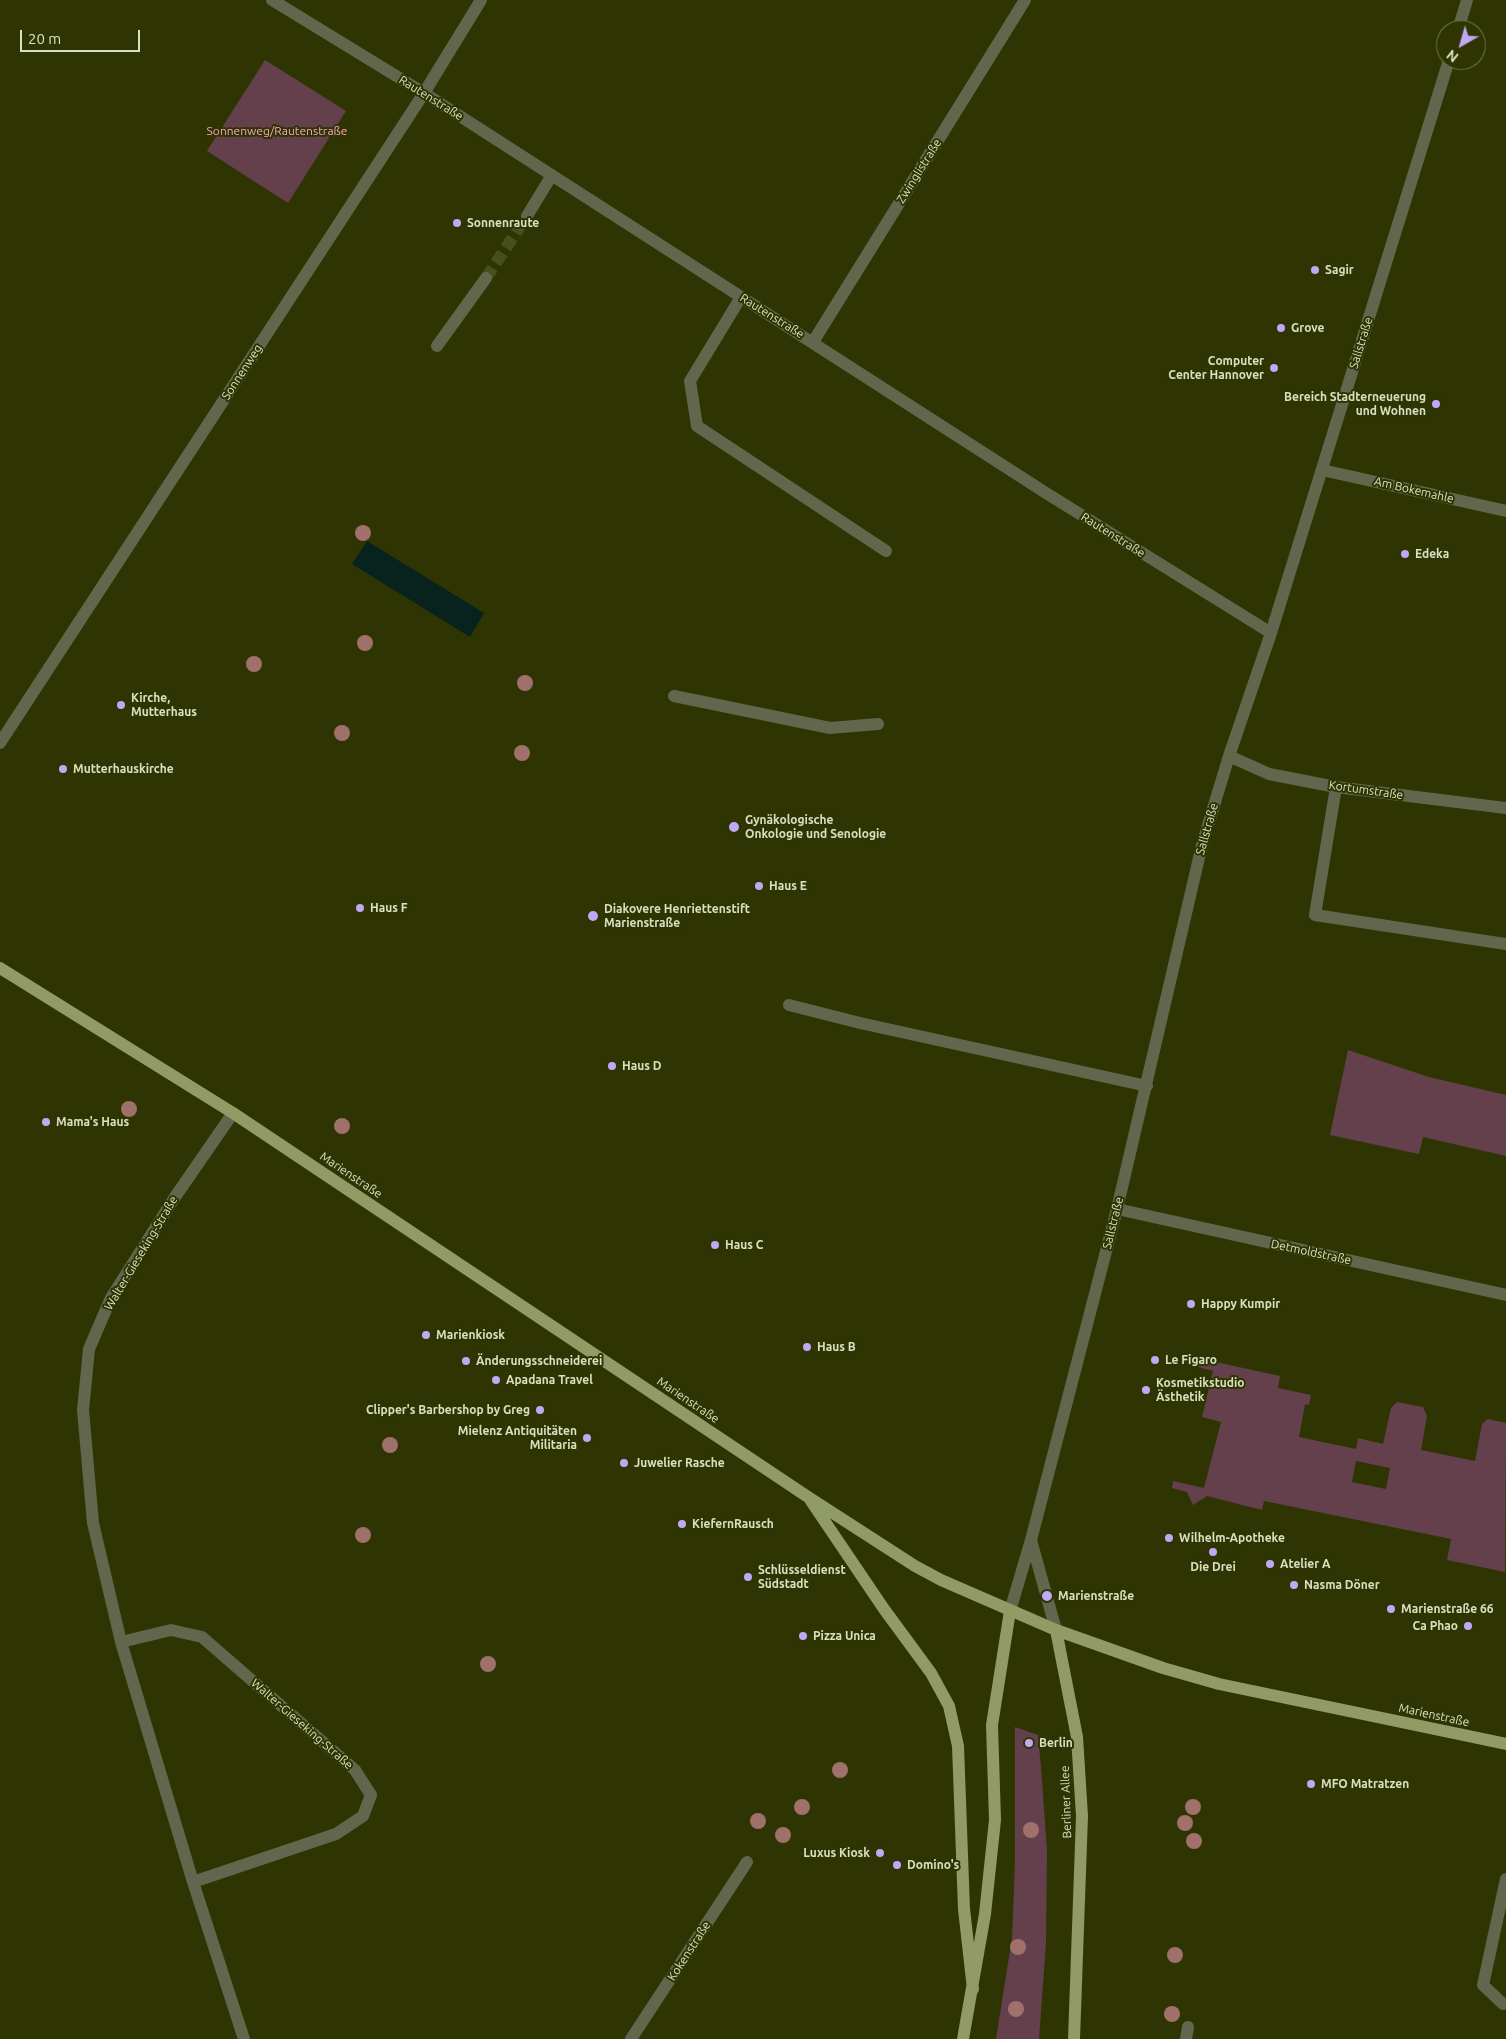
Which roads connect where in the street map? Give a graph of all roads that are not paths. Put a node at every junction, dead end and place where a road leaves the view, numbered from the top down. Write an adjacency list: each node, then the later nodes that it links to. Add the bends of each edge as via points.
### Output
1 (272, 0): 7 (street, Rautenstraße)
2 (481, 0): 7 (street, Sonnenweg)
3 (1025, 0): 12 (street, Zwinglistraße)
4 (1467, 0): 5 (street)
5 (1461, 20)
6 (1446, 70): 14 (street, Sallstraße)
7 (424, 93): 8 (street, Rautenstraße); 20 (street, Sonnenweg)
8 (552, 175): 9 (street); 11 (street, Rautenstraße)
9 (527, 216)
10 (486, 278): 13 (street)
11 (741, 297): 12 (street, Rautenstraße); 16 (street, via 690,381 697,426)
12 (813, 342): 17 (street, Rautenstraße, via 1046,493)
13 (437, 346)
14 (1322, 470): 15 (street, Am Bokemahle); 17 (street, Sallstraße)
15 (1506, 511)
16 (886, 551)
17 (1272, 633): 21 (street, Sallstraße)
18 (674, 696): 19 (street, via 830,728)
19 (878, 724)
20 (0, 743)
21 (1229, 756): 22 (street, Kortumstraße, via 1269,774); 27 (street, Sallstraße, via 1202,845)
22 (1336, 787): 23 (street, Kortumstraße); 24 (street, via 1315,916)
23 (1506, 808)
24 (1506, 944)
25 (0, 968): 28 (main road, Marienstraße)
26 (789, 1005): 27 (street)
27 (1147, 1086): 29 (street, Sallstraße)
28 (233, 1113): 31 (main road, Marienstraße); 35 (street, Walter-Gieseking-Straße, via 111,1298 89,1349 83,1410 93,1523)
29 (1117, 1209): 30 (street, Detmoldstraße); 32 (street, Sallstraße)
30 (1506, 1295)
31 (808, 1497): 33 (main road, Marienstraße, via 915,1566); 40 (main road, via 931,1673 949,1706 958,1746 964,1909)
32 (1032, 1540): 33 (street, Sallstraße); 34 (street, Berliner Allee)
33 (1010, 1611): 34 (main road, Marienstraße); 40 (main road, via 992,1725 995,1820)
34 (1056, 1630): 36 (main road, Marienstraße, via 1219,1684); 45 (main road, Berliner Allee, via 1077,1737 1082,1816)
35 (121, 1642): 39 (street, Walter-Gieseking-Straße); 39 (street, Walter-Gieseking-Straße, via 171,1630 202,1637 355,1770 371,1795 363,1816 336,1834)
36 (1506, 1744)
37 (747, 1862): 43 (street, Kokenstraße)
38 (1506, 1879): 41 (street, via 1483,1985)
39 (193, 1882): 42 (street, Walter-Gieseking-Straße)
40 (973, 1989): 44 (main road)
41 (1503, 2004)
42 (244, 2039)
43 (631, 2039)
44 (963, 2039)
45 (1074, 2039)

